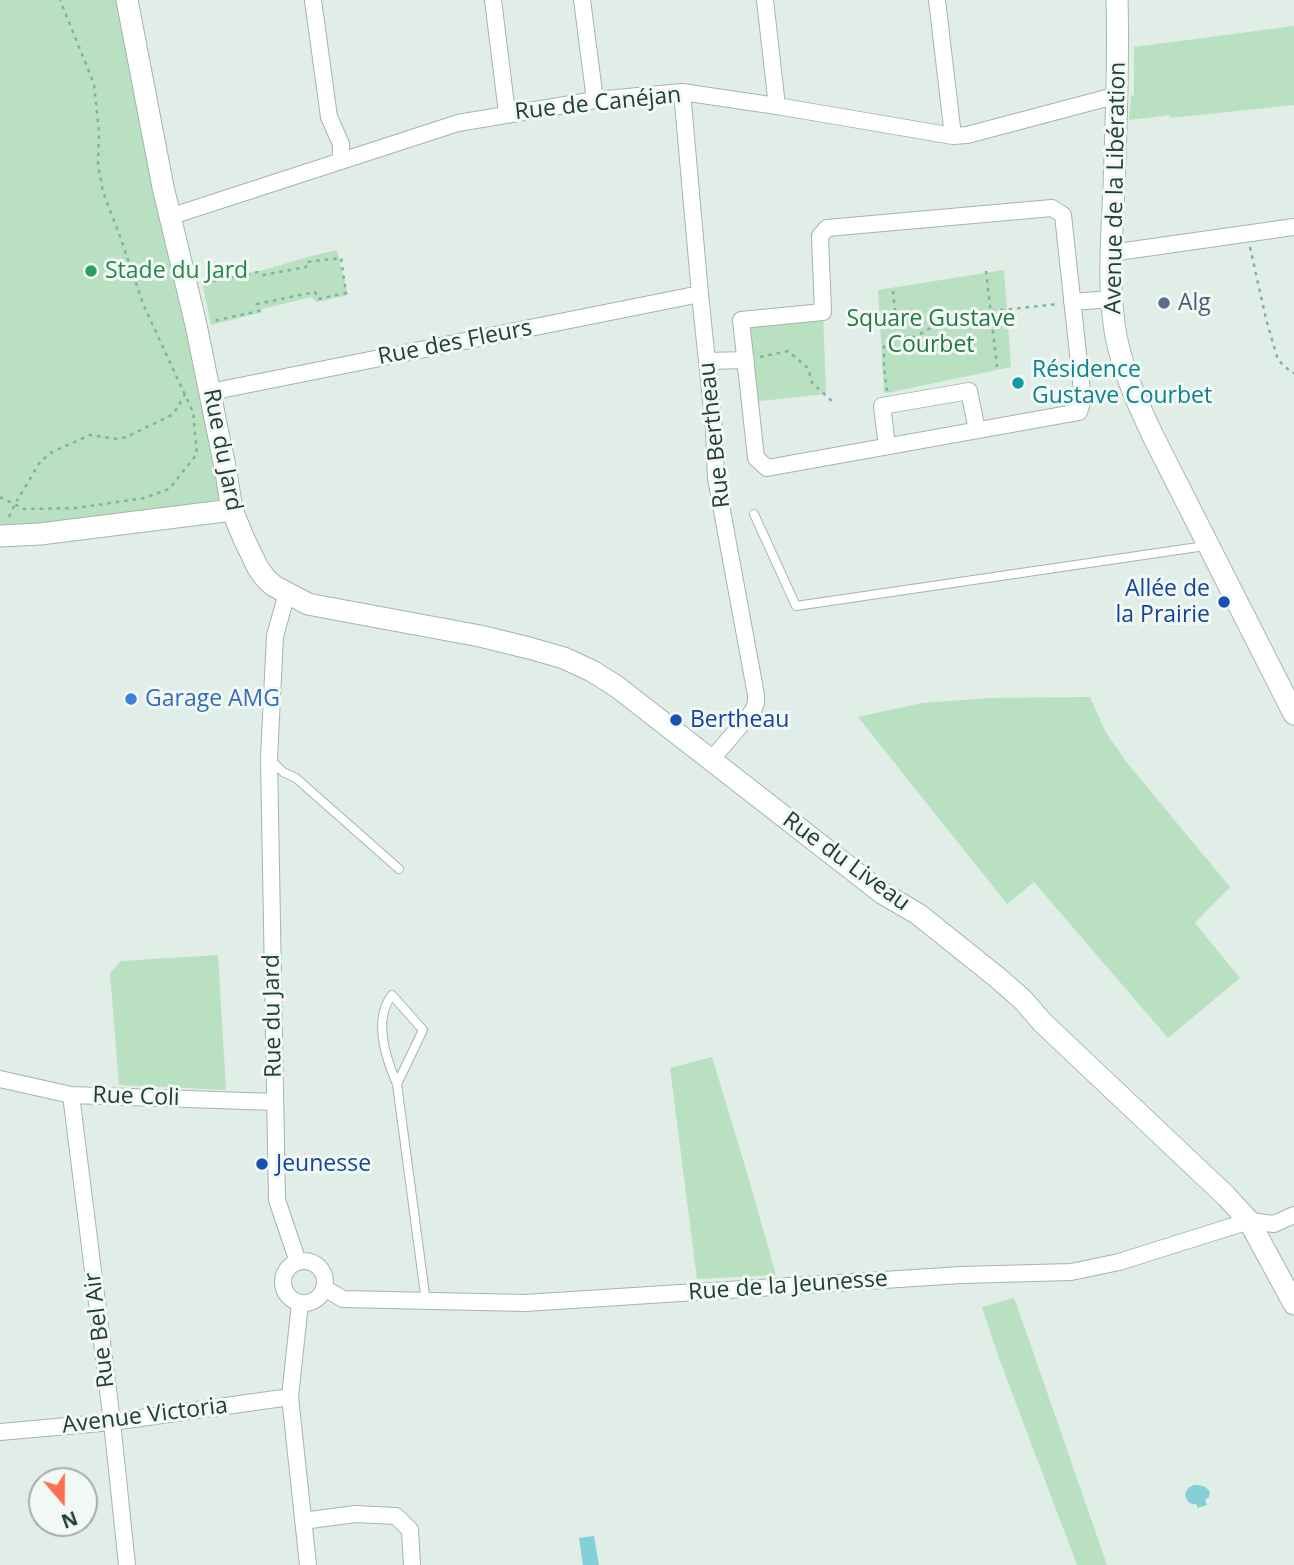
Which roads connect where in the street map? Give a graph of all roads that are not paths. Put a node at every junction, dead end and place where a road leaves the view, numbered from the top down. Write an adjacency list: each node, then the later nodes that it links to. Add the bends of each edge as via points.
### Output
1 (127, 0): 15 (street, Rue du Jard)
2 (313, 0): 14 (street, via 329,117 341,144)
3 (493, 0): 12 (street)
4 (582, 0): 10 (street)
5 (765, 0): 11 (street)
6 (937, 0): 13 (street)
7 (1117, 0): 9 (street, Avenue de la Libération)
8 (682, 92): 10 (street, Rue de Canéjan); 11 (street, Rue de Canéjan); 18 (street, Rue Bertheau)
9 (1118, 95): 13 (street, Rue de Canéjan); 17 (street, Avenue de la Libération)
10 (595, 100): 12 (street, Rue de Canéjan)
11 (777, 106): 13 (street, Rue de Canéjan)
12 (507, 113): 14 (street, Rue de Canéjan, via 458,123)
13 (953, 136)
14 (341, 161): 15 (street, Rue de Canéjan)
15 (169, 216): 23 (street, Rue du Jard)
16 (1294, 227): 17 (street)
17 (1111, 253): 19 (street, Avenue de la Libération)
18 (700, 294): 22 (street, Rue Bertheau); 23 (street, Rue des Fleurs)
19 (1111, 299): 20 (street); 29 (street, Avenue de la Libération, via 1116,337 1132,390)
20 (1072, 302): 21 (street, via 1063,215 1052,208 828,228 820,236 823,312 741,320); 24 (street, via 1083,400 1080,412)
21 (746, 360): 22 (street); 25 (street, via 756,458 767,468)
22 (708, 361): 33 (street, Rue Bertheau, via 716,478 756,695 753,711)
23 (210, 392): 26 (street, Rue du Jard)
24 (977, 430): 25 (street); 25 (street, via 969,391 882,406)
25 (887, 446)
26 (232, 510): 28 (street, via 40,534); 30 (street, Rue du Jard, via 258,568)
27 (754, 514): 29 (lane, via 796,606)
28 (5, 526)
29 (1209, 545): 31 (street, Avenue de la Libération)
30 (287, 593): 32 (street, Rue du Jard, via 275,636); 33 (street, Rue du Liveau, via 308,604 480,636 564,658 616,687)
31 (1294, 714)
32 (269, 758): 34 (lane); 38 (street, Rue du Jard)
33 (711, 760): 40 (street, Rue du Liveau, via 998,978)
34 (398, 870)
35 (0, 1079): 37 (street, Rue Coli)
36 (397, 1084): 36 (lane, via 424,1030 392,995 382,1030); 43 (lane)
37 (71, 1095): 38 (street, Rue Coli); 47 (street, Rue Bel Air)
38 (275, 1102): 41 (street, Rue du Jard, via 277,1200)
39 (1294, 1215): 40 (street, Rue de la Jeunesse, via 1274,1224)
40 (1249, 1222): 43 (street, Rue de la Jeunesse, via 1071,1272 525,1303); 45 (street, Rue du Liveau)
41 (298, 1262): 42 (street, via 310,1262 320,1270); 44 (street, via 286,1270 283,1284 288,1296)
42 (324, 1288): 43 (street, Rue de la Jeunesse, via 343,1299); 44 (street, via 317,1298)
43 (426, 1302)
44 (300, 1303): 46 (street)
45 (1294, 1304)
46 (290, 1397): 47 (street, Avenue Victoria); 49 (street)
47 (112, 1422): 48 (street, Avenue Victoria); 50 (street, Rue Bel Air)
48 (0, 1432)
49 (303, 1521): 51 (street); 52 (street, via 355,1514 396,1516 410,1530)
50 (127, 1565)
51 (308, 1565)
52 (412, 1565)

